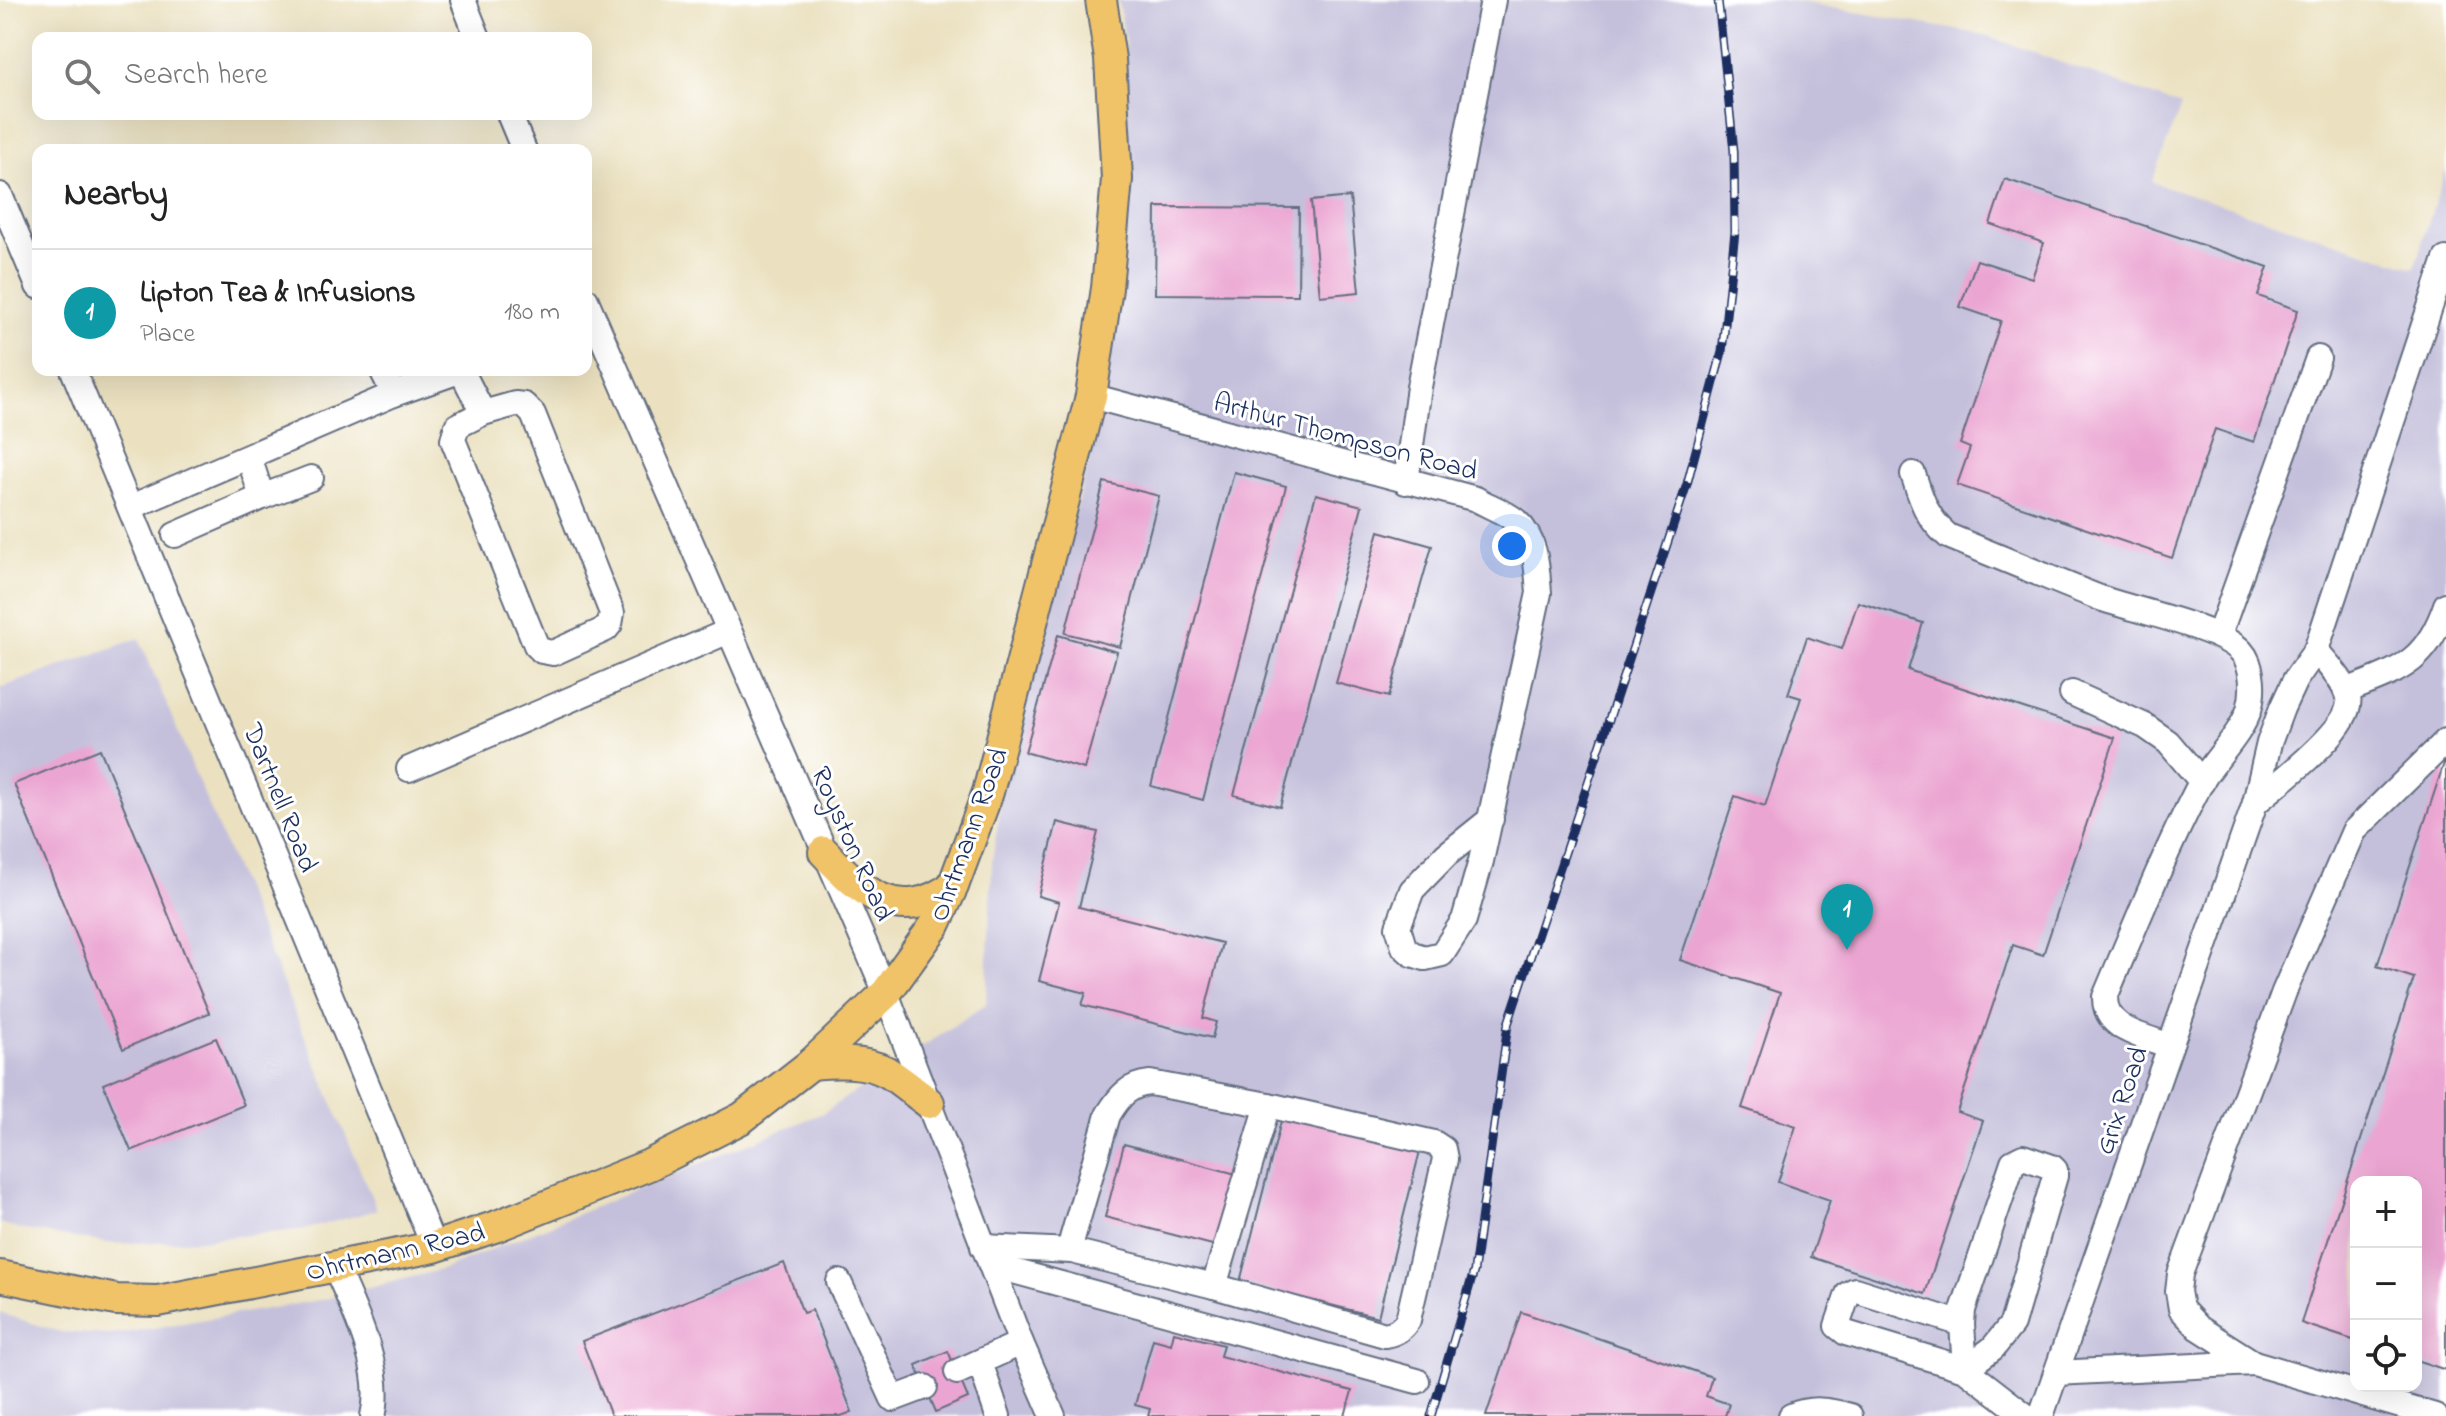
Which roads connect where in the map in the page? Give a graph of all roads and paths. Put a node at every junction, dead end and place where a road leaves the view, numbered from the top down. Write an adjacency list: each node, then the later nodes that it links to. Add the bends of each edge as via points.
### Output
1 (463, 0): 4 (street)
2 (1101, 0): 17 (main road, Ohrtmann Road, via 1117,179)
3 (1493, 0): 22 (street, via 1419,387)
4 (476, 32)
5 (512, 120): 6 (street)
6 (522, 144)
7 (0, 195): 9 (street)
8 (2446, 259): 29 (street, Grix Road)
9 (32, 272)
10 (592, 319): 27 (street, Royston Road)
11 (2318, 358): 28 (street)
12 (76, 376): 24 (street, Dartnell Road)
13 (385, 376): 16 (street)
14 (444, 376): 16 (street)
15 (464, 376): 18 (street)
16 (394, 394): 19 (street)
17 (1091, 396): 22 (street, Arthur Thompson Road); 38 (main road, Ohrtmann Road, via 988,792)
18 (483, 413): 18 (street, via 515,404 529,408 612,613 606,629 553,653 536,645 454,446 457,426)
19 (249, 457): 23 (street); 24 (street)
20 (1913, 474): 28 (street, via 1933,524 1948,536 2100,598)
21 (311, 478): 23 (street)
22 (1406, 482): 36 (street, Arthur Thompson Road, via 1476,499 1516,521 1537,560 1539,593)
23 (262, 497): 25 (street)
24 (131, 507): 44 (street, Dartnell Road)
25 (175, 535)
26 (2446, 605): 30 (street, via 2410,662)
27 (729, 631): 33 (street); 37 (street, Royston Road)
28 (2219, 635): 34 (street, via 2242,652 2253,690 2240,727)
29 (2316, 650): 30 (street); 35 (street, Grix Road, via 2282,708)
30 (2346, 691): 35 (street, via 2346,716 2310,757)
31 (2072, 693): 34 (street, via 2145,726 2168,742)
32 (2446, 741): 53 (street, via 2354,831 2284,992 2180,1274 2181,1309 2199,1328)
33 (409, 769)
34 (2202, 782): 40 (street, via 2105,997 2108,1016 2118,1026)
35 (2255, 803): 40 (street, Grix Road)
36 (1491, 819): 36 (street, Arthur Thompson Road, via 1412,890 1398,927 1412,954 1442,954 1464,920)
37 (824, 852): 38 (main road, via 867,893 894,903 921,903); 39 (street, Royston Road)
38 (953, 886): 39 (main road, Ohrtmann Road, via 935,925)
39 (886, 993): 41 (main road, Ohrtmann Road); 42 (street, Royston Road)
40 (2170, 1046): 55 (street, Grix Road)
41 (811, 1064): 42 (main road, via 870,1066); 44 (main road, Ohrtmann Road, via 742,1118 649,1165)
42 (929, 1103): 46 (street, Royston Road)
43 (1268, 1105): 45 (street, via 1150,1083 1130,1087 1108,1115); 50 (street); 50 (street, via 1443,1149 1408,1320 1396,1333 1385,1335)
44 (434, 1247): 47 (main road, Ohrtmann Road)
45 (1072, 1251): 46 (street); 50 (street)
46 (987, 1256): 52 (street, Royston Road); 56 (street)
47 (335, 1266): 48 (main road, Ohrtmann Road, via 158,1301 116,1300); 59 (street, via 375,1371)
48 (2, 1276)
49 (839, 1282): 58 (street)
50 (1214, 1286)
51 (1962, 1324): 54 (street); 54 (street, via 1852,1290 1837,1326); 54 (street, via 2013,1162 2023,1157 2052,1167 2055,1176 2012,1324 1993,1348)
52 (1021, 1343): 60 (street, via 968,1367); 61 (street, Royston Road)
53 (2254, 1363): 55 (street); 66 (street)
54 (1965, 1369): 64 (street)
55 (2056, 1373): 65 (street, Grix Road)
56 (1417, 1381)
57 (925, 1387): 58 (street)
58 (893, 1408)
59 (373, 1416)
60 (998, 1416)
61 (1053, 1416)
62 (1791, 1416): 63 (street, via 1830,1410)
63 (1850, 1416)
64 (2026, 1416)
65 (2041, 1416)
66 (2435, 1416)

